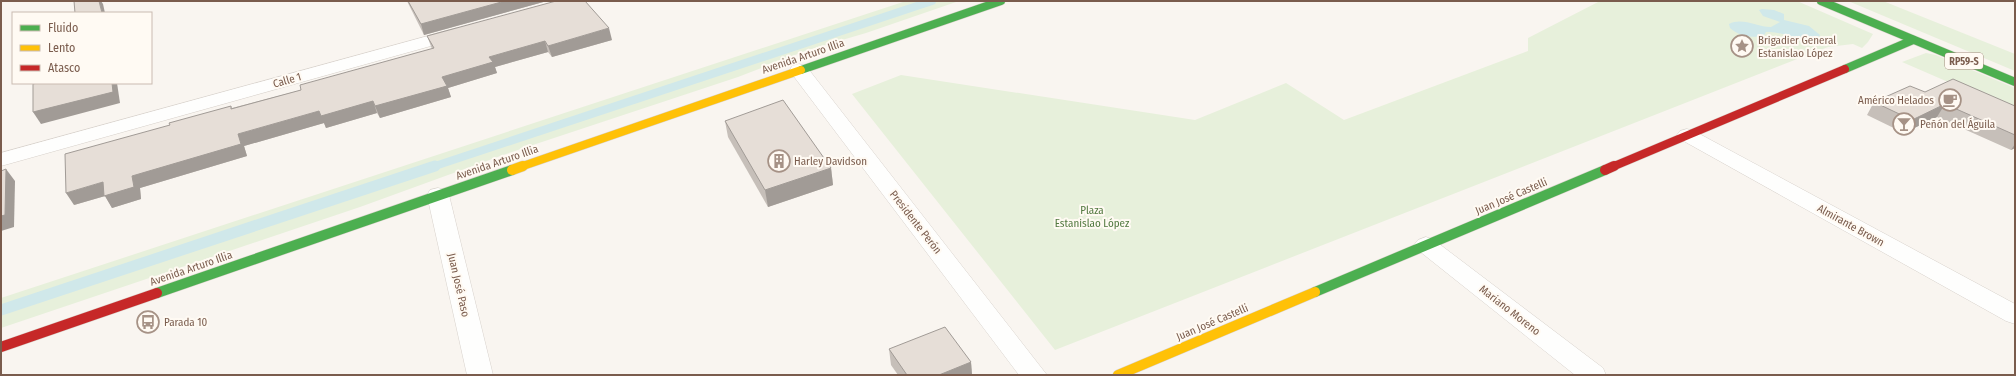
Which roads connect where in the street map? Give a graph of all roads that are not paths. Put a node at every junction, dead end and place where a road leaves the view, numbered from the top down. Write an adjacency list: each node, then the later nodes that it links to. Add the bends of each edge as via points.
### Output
1 (1001, 1): 5 (main road, Avenida Arturo Illia)
2 (1820, 1): 4 (main road, RP59-S)
3 (473, 28): 8 (street, Calle 1)
4 (1913, 40): 6 (main road, RP59-S); 7 (main road, Juan José Castelli)
5 (799, 70): 9 (main road, Avenida Arturo Illia); 14 (street, Presidente Perón)
6 (2015, 82)
7 (1687, 135): 10 (main road, Juan José Castelli); 11 (street, Almirante Brown)
8 (1, 160)
9 (438, 195): 12 (main road, Avenida Arturo Illia); 13 (street, Juan José Paso)
10 (1426, 245): 15 (main road, Juan José Castelli); 16 (street, Mariano Moreno)
11 (2015, 315)
12 (1, 347)
13 (480, 375)
14 (1034, 375)
15 (1118, 375)
16 (1593, 375)

